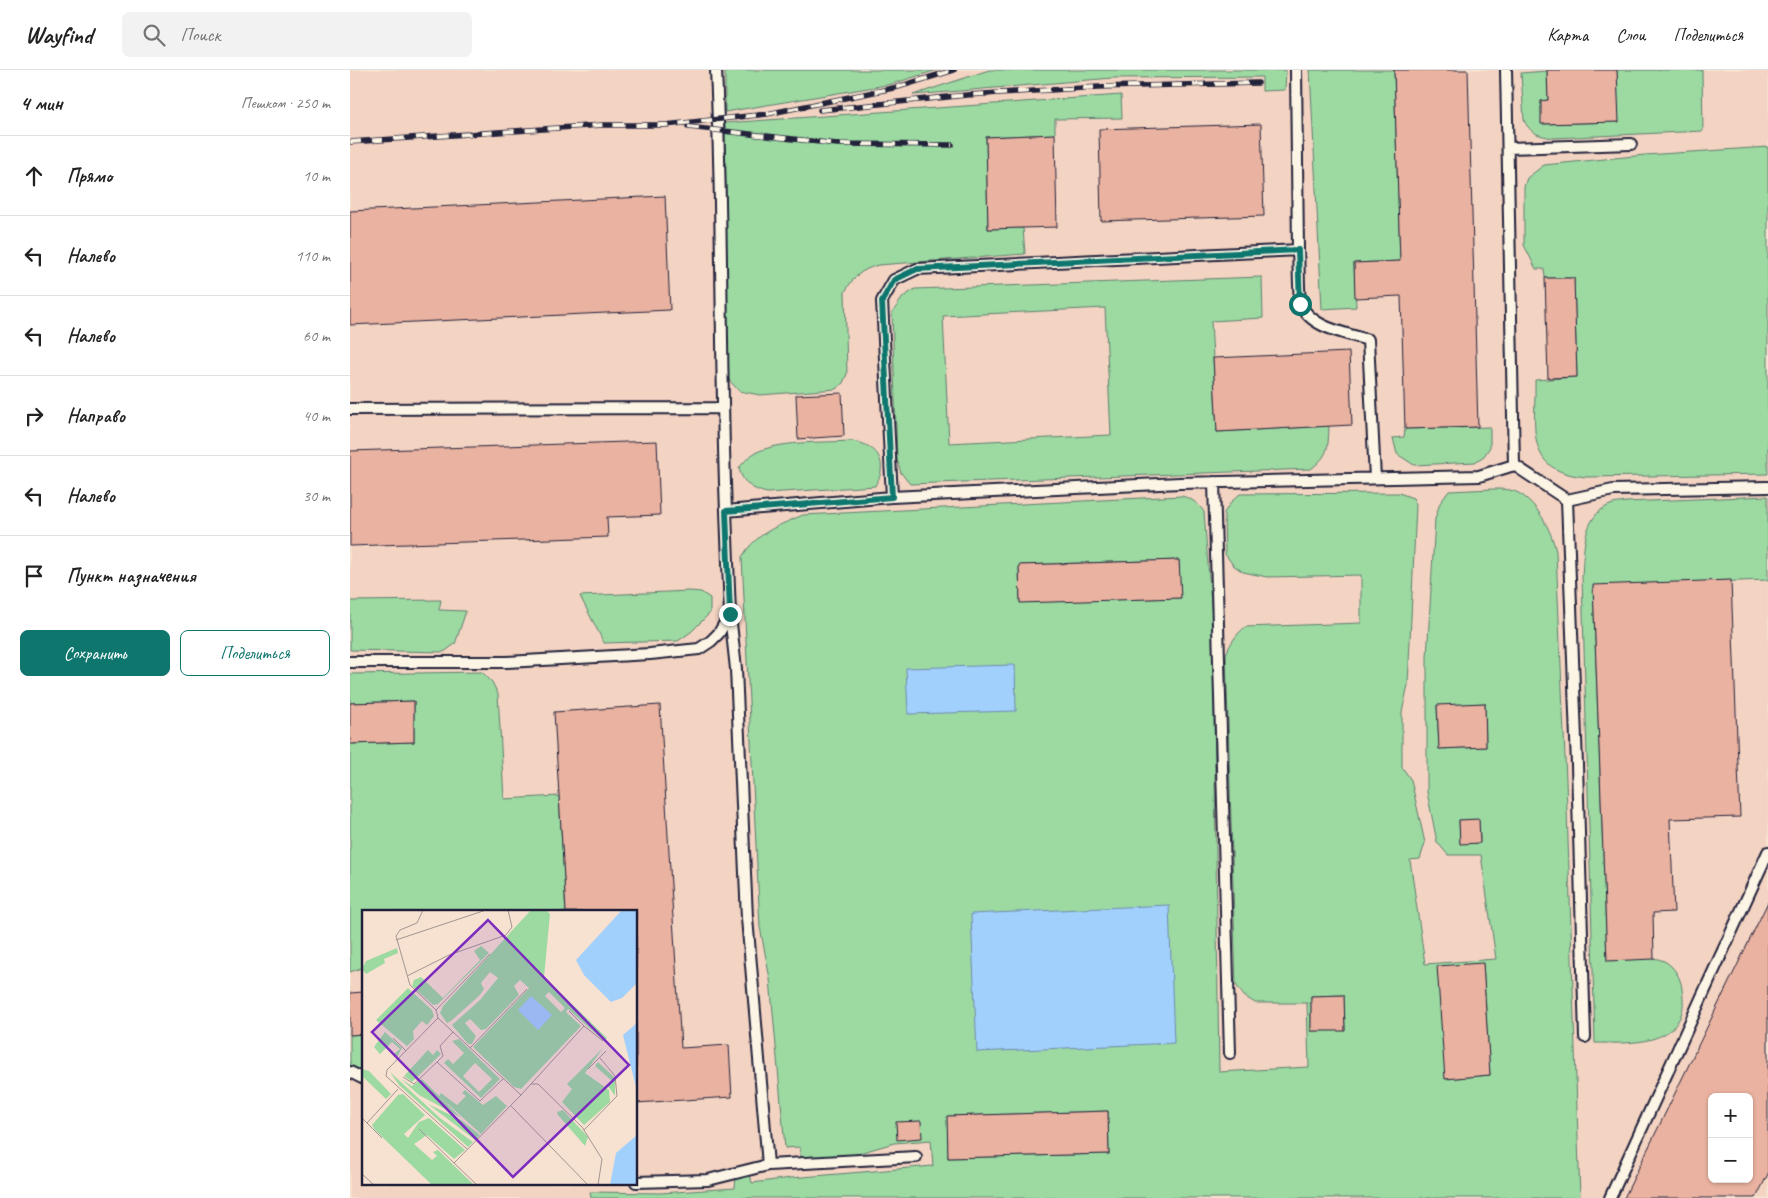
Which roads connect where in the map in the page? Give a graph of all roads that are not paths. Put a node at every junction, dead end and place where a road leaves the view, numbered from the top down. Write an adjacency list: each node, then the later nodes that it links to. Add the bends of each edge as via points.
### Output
1 (716, 70): 7 (lane)
2 (1296, 70): 6 (lane)
3 (1506, 70): 5 (lane)
4 (1631, 144): 5 (lane)
5 (1508, 148): 9 (lane)
6 (1298, 250): 10 (lane, via 1300,304 1312,319 1368,340); 13 (lane, via 917,269 894,280 882,301)
7 (722, 408): 8 (lane); 15 (lane)
8 (350, 409)
9 (1514, 465): 10 (lane, via 1478,476); 14 (lane)
10 (1375, 478): 11 (lane)
11 (1214, 482): 13 (lane); 20 (lane)
12 (1768, 487): 14 (lane, via 1613,490)
13 (892, 497): 15 (lane)
14 (1567, 500): 19 (lane)
15 (726, 511): 16 (lane)
16 (730, 614): 17 (lane, via 711,641 699,649 684,651 507,662); 24 (lane, via 736,669 747,918)
17 (350, 662)
18 (1768, 852): 26 (lane)
19 (1585, 1037)
20 (1230, 1053)
21 (350, 1072): 22 (lane)
22 (362, 1078)
23 (916, 1157): 24 (lane)
24 (768, 1165): 25 (lane, via 708,1180)
25 (638, 1182)
26 (1610, 1198)

